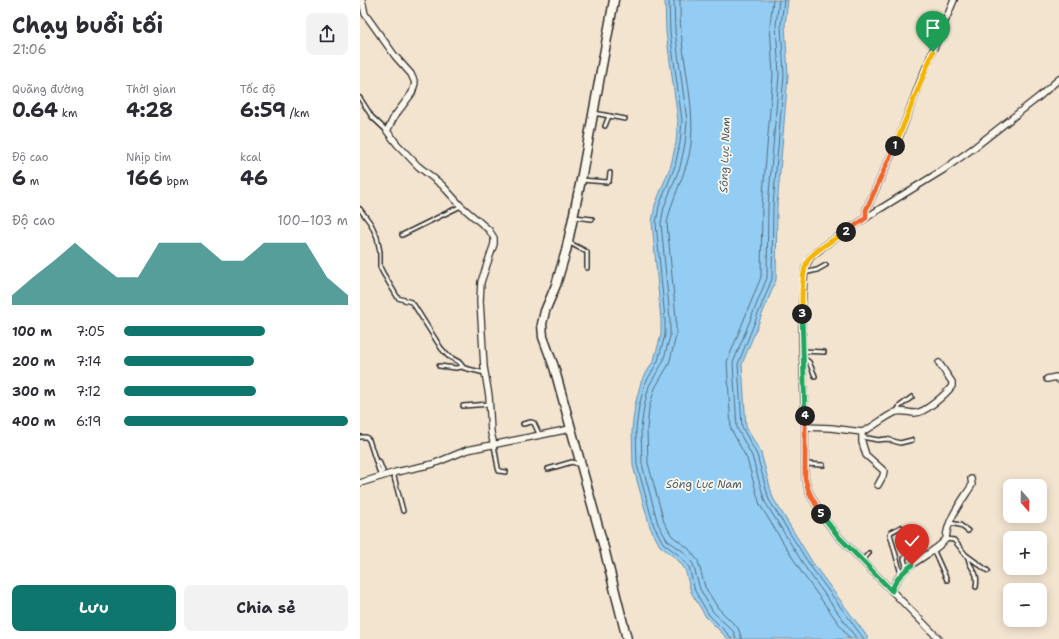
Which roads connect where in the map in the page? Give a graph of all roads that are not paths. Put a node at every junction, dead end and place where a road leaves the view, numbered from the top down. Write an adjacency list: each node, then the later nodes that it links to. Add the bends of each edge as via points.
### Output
1 (362, 0): 4 (street)
2 (614, 0): 7 (street)
3 (954, 0): 17 (street, via 895,146 866,210)
4 (362, 15): 11 (street, via 411,74 414,83 412,93)
5 (1059, 79): 17 (street, via 943,170)
6 (360, 98): 11 (lane, via 366,110)
7 (593, 112): 8 (lane); 13 (street)
8 (608, 116): 9 (lane); 10 (lane)
9 (625, 119)
10 (605, 126)
11 (387, 131): 14 (street, via 418,166 442,185)
12 (610, 173): 13 (lane, via 607,182)
13 (581, 180): 16 (street)
14 (462, 206): 19 (lane); 30 (street, via 489,230 495,241 480,282)
15 (360, 209): 29 (lane, via 374,230 380,252 380,267 397,296 414,305 441,348)
16 (574, 216): 18 (lane); 20 (street)
17 (866, 218): 23 (street, via 810,258)
18 (592, 219)
19 (402, 235)
20 (568, 242): 22 (lane, via 587,252); 40 (street, via 542,324 543,337 554,367)
21 (826, 265): 23 (lane)
22 (586, 268)
23 (804, 273): 24 (street)
24 (802, 351): 25 (lane); 26 (street)
25 (824, 352)
26 (803, 358): 31 (lane, via 809,362); 39 (street)
27 (939, 363): 37 (street, via 952,382 949,389 933,404 919,412)
28 (439, 366): 29 (lane)
29 (462, 367): 30 (lane)
30 (485, 373): 35 (street)
31 (815, 376)
32 (1047, 379): 33 (street, via 1056,377)
33 (1059, 380)
34 (912, 398): 37 (lane, via 900,406)
35 (490, 404): 36 (lane); 45 (street)
36 (463, 406)
37 (900, 411): 41 (street)
38 (523, 424): 42 (lane, via 534,423)
39 (805, 427): 41 (street, via 831,428); 47 (street)
40 (570, 429): 42 (street); 49 (street)
41 (862, 435): 44 (lane, via 900,443); 56 (street, via 866,454 884,471)
42 (540, 436): 45 (street)
43 (360, 437): 53 (lane, via 369,440)
44 (912, 440)
45 (494, 445): 51 (lane, via 499,471); 52 (street, via 467,450 434,464)
46 (379, 461): 53 (lane, via 383,471)
47 (805, 464): 48 (lane); 66 (street, via 806,484 812,499 838,536)
48 (823, 465)
49 (581, 466): 50 (lane, via 572,462); 73 (street)
50 (548, 469)
51 (506, 472)
52 (393, 473): 53 (street); 57 (lane)
53 (380, 474): 55 (street)
54 (971, 479): 58 (street, via 972,485)
55 (360, 483)
56 (878, 485)
57 (403, 511)
58 (950, 523): 60 (lane, via 958,523); 61 (street)
59 (900, 527): 69 (lane, via 890,534)
60 (968, 531)
61 (946, 539): 63 (street); 65 (lane, via 954,540)
62 (912, 544): 67 (lane, via 904,559)
63 (933, 549): 67 (street); 70 (lane)
64 (869, 554): 66 (lane)
65 (968, 558): 68 (lane); 71 (lane, via 977,574)
66 (862, 561): 72 (street)
67 (907, 569): 69 (street)
68 (988, 571)
69 (901, 574): 72 (street)
70 (947, 580)
71 (976, 587)
72 (892, 591): 74 (street)
73 (627, 639)
74 (939, 639)

